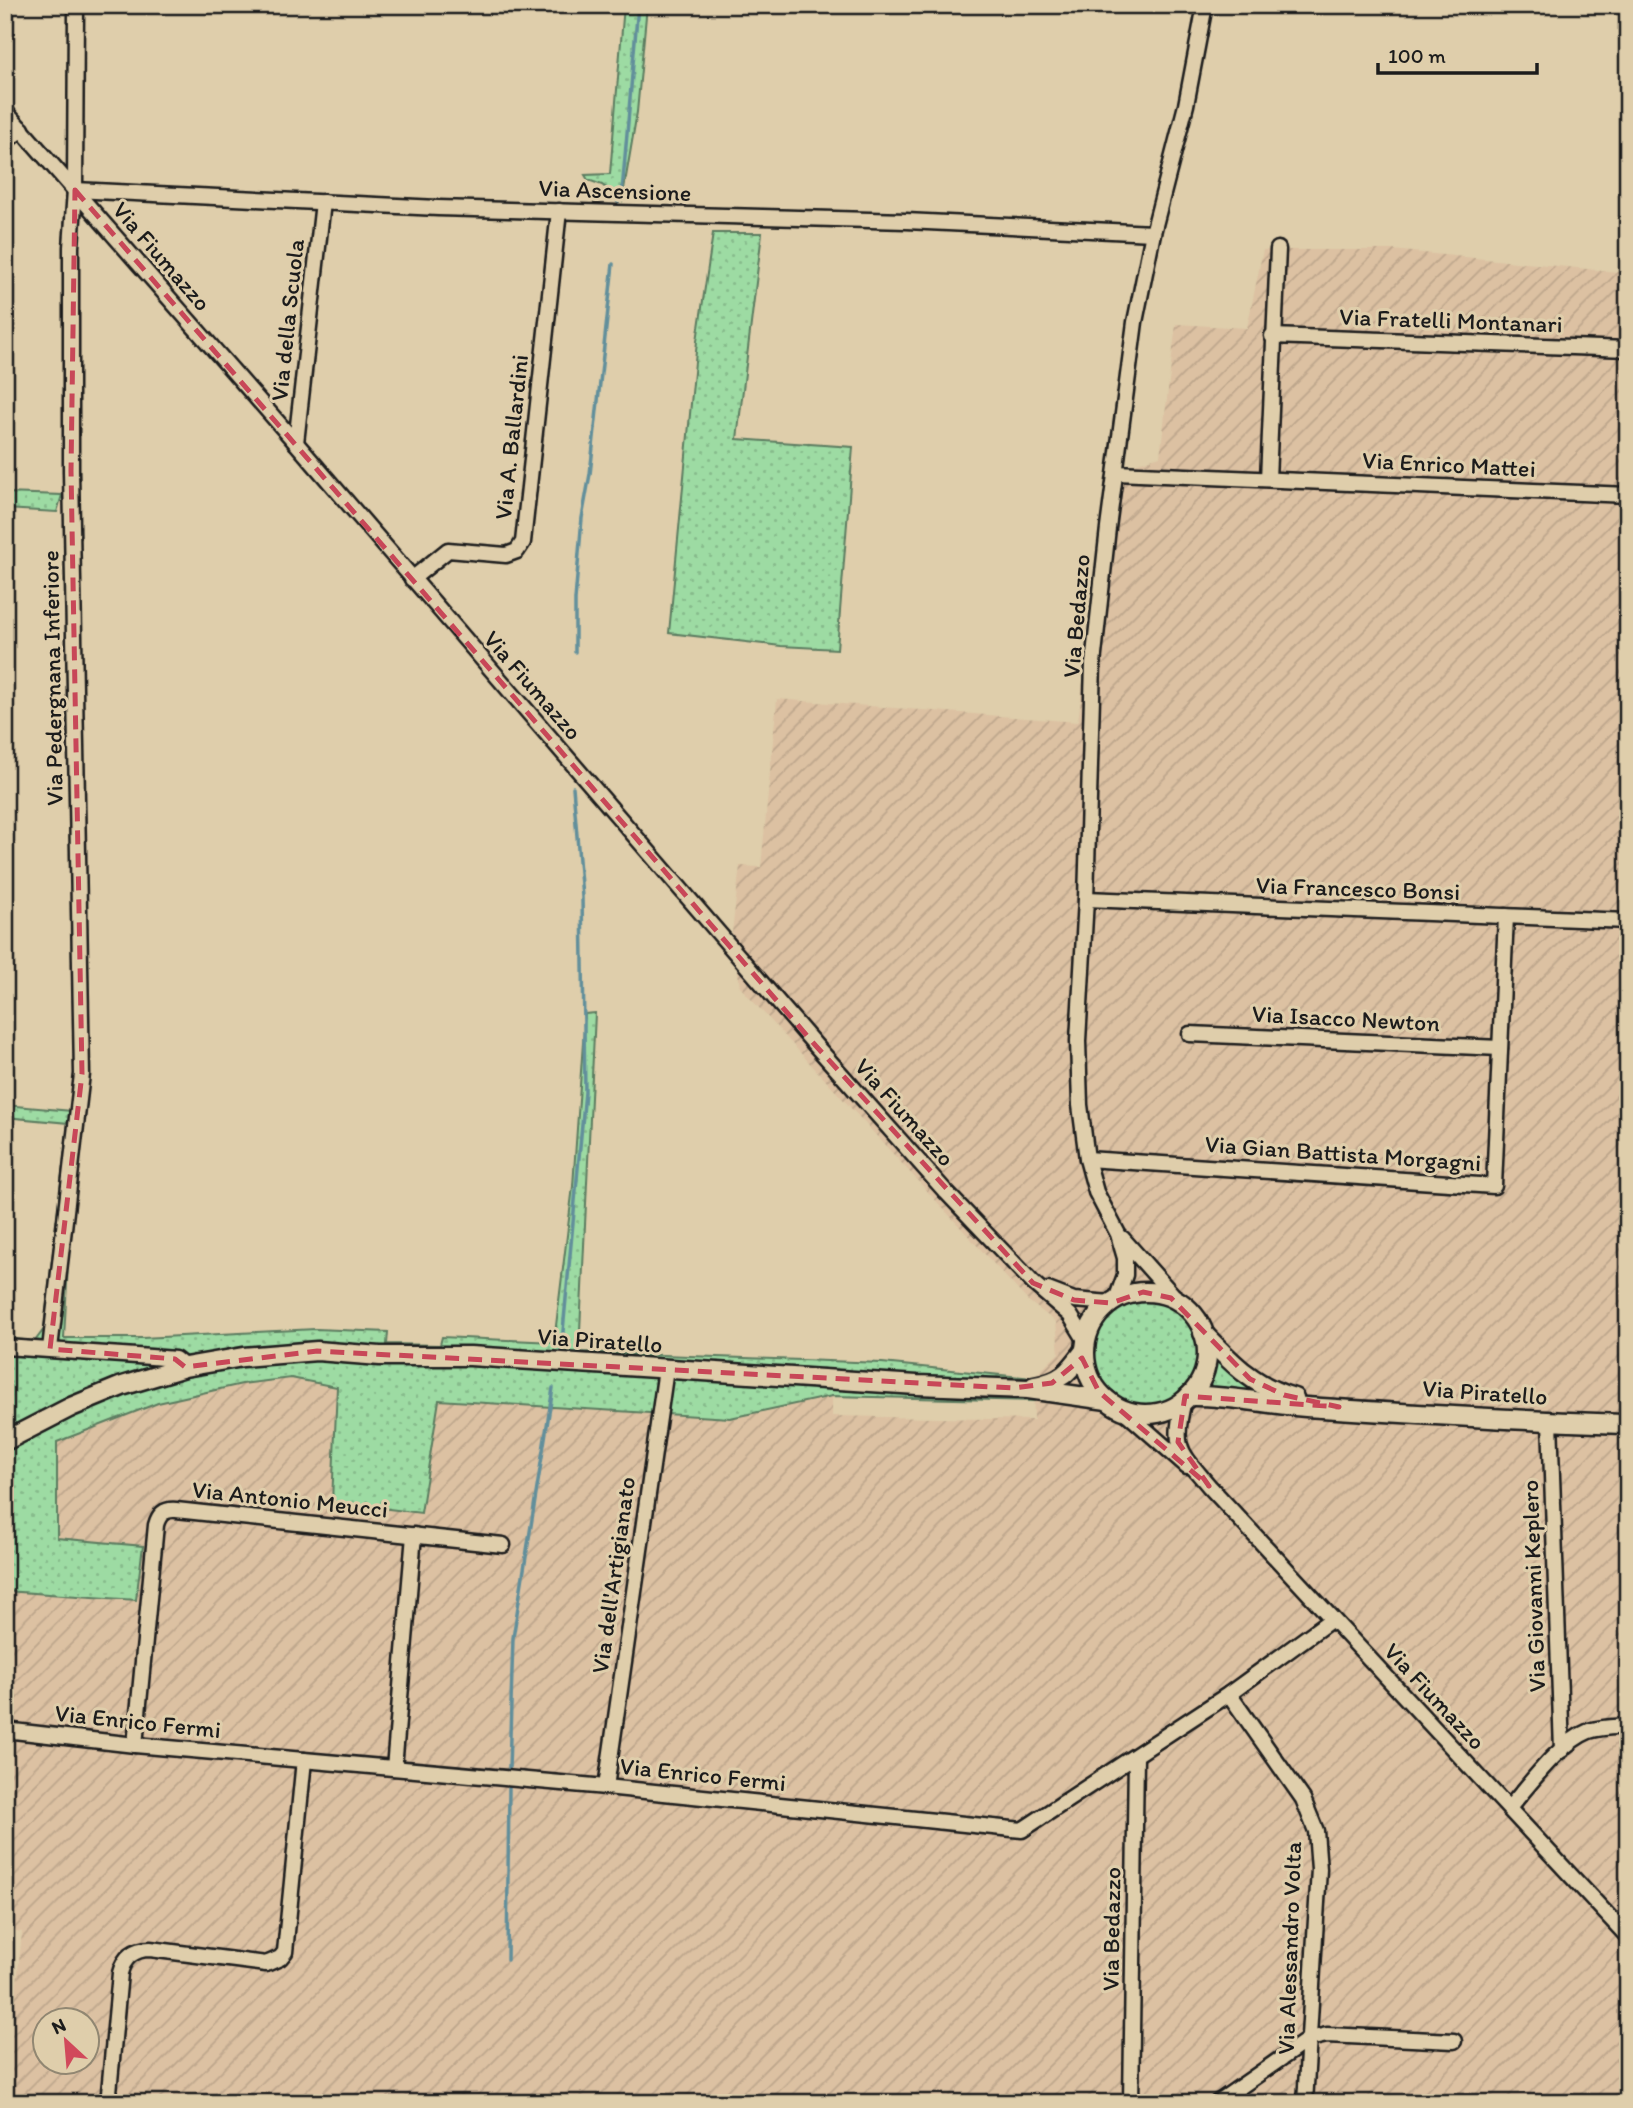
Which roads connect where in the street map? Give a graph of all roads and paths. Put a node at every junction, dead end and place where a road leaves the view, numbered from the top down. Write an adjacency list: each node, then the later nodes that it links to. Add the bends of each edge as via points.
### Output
1 (76, 5): 6 (street, Via Pedergnana Inferiore)
2 (1205, 5): 9 (street, Via Bedazzo, via 1186,105)
3 (5, 111): 4 (street, Via Fiumazzo)
4 (22, 129): 5 (street); 6 (street, Via Fiumazzo)
5 (5, 142)
6 (75, 190): 7 (street, Via Ascensione); 13 (street, Via Fiumazzo); 31 (street, Via Pedergnana Inferiore, via 71,471 82,1074)
7 (323, 202): 8 (street, Via Ascensione); 13 (street, Via della Scuola)
8 (559, 211): 9 (street, Via Ascensione); 17 (street, Via A. Ballardini, via 523,542 517,551 506,555 448,550)
9 (1153, 233): 14 (street, Via Bedazzo, via 1135,322)
10 (1278, 249): 11 (street)
11 (1272, 336): 12 (street, Via Fratelli Montanari); 15 (street)
12 (1628, 349)
13 (296, 443): 17 (street, Via Fiumazzo)
14 (1116, 473): 15 (street, Via Enrico Mattei); 18 (street, Via Bedazzo, via 1093,664)
15 (1268, 479): 16 (street, Via Enrico Mattei)
16 (1628, 495)
17 (412, 579): 25 (street, Via Fiumazzo, via 816,1046)
18 (1086, 900): 19 (street, Via Francesco Bonsi); 23 (street, Via Bedazzo, via 1078,1041)
19 (1506, 916): 20 (street, Via Francesco Bonsi); 22 (street, Via Gian Battista Morgagni)
20 (1628, 921)
21 (1190, 1034): 22 (street, Via Isacco Newton)
22 (1500, 1048): 23 (street, Via Gian Battista Morgagni, via 1494,1186)
23 (1087, 1159): 24 (street, Via Bedazzo, via 1096,1192)
24 (1118, 1234): 26 (street, Via Bedazzo, via 1126,1267); 27 (street, Via Bedazzo)
25 (1033, 1283): 26 (street, Via Fiumazzo, via 1074,1300); 29 (street, Via Fiumazzo, via 1070,1315)
26 (1113, 1302): 27 (main road, via 1143,1292); 29 (main road, via 1091,1326)
27 (1180, 1303): 28 (main road)
28 (1203, 1333): 35 (main road, via 1203,1373); 37 (main road, Via Piratello, via 1233,1365 1264,1388)
29 (1086, 1345): 34 (main road, Via Piratello, via 1062,1377); 36 (main road, via 1085,1361 1093,1383)
30 (5, 1347): 31 (street, Via Piratello)
31 (50, 1349): 32 (street, Via Piratello, via 175,1359)
32 (185, 1367): 33 (main road, Via Piratello, via 317,1350); 40 (main road, Via Piratello, via 122,1386)
33 (666, 1369): 34 (main road, Via Piratello); 53 (street, Via dell'Artigianato)
34 (1013, 1388): 36 (main road, Via Piratello)
35 (1186, 1398): 36 (main road, via 1161,1412 1135,1413); 37 (main road, Via Piratello, via 1217,1395); 41 (street, Via Fiumazzo, via 1178,1442)
36 (1115, 1405): 41 (street, Via Fiumazzo)
37 (1339, 1407): 38 (main road, Via Piratello)
38 (1550, 1421): 39 (main road, Via Piratello); 49 (street, Via Giovanni Keplero)
39 (1628, 1424)
40 (11, 1437)
41 (1209, 1486): 44 (street, Via Fiumazzo)
42 (414, 1535): 43 (street); 48 (street, Via Antonio Meucci, via 176,1510 161,1515 156,1525); 52 (street, Via Antonio Meucci)
43 (503, 1545)
44 (1332, 1619): 45 (street, Via Enrico Fermi); 54 (street, Via Fiumazzo)
45 (1228, 1695): 50 (street, Via Enrico Fermi); 56 (street, Via Alessandro Volta, via 1303,1800 1316,1831 1319,1869)
46 (1628, 1726): 49 (street, via 1591,1730)
47 (5, 1730): 48 (street, Via Enrico Fermi)
48 (135, 1745): 51 (street, Via Enrico Fermi)
49 (1562, 1749): 54 (street)
50 (1136, 1757): 53 (street, Via Enrico Fermi, via 1022,1830); 59 (street, Via Bedazzo)
51 (304, 1760): 52 (street, Via Enrico Fermi); 58 (street, via 287,1944 280,1958 266,1964 150,1949 127,1957 120,1973)
52 (394, 1768): 53 (street, Via Enrico Fermi)
53 (606, 1787)
54 (1509, 1808): 55 (street, Via Fiumazzo)
55 (1628, 1937)
56 (1309, 2039): 57 (street, via 1327,2035); 60 (street); 61 (street, Via Alessandro Volta)
57 (1454, 2041)
58 (108, 2103)
59 (1131, 2103)
60 (1217, 2103)
61 (1305, 2103)

